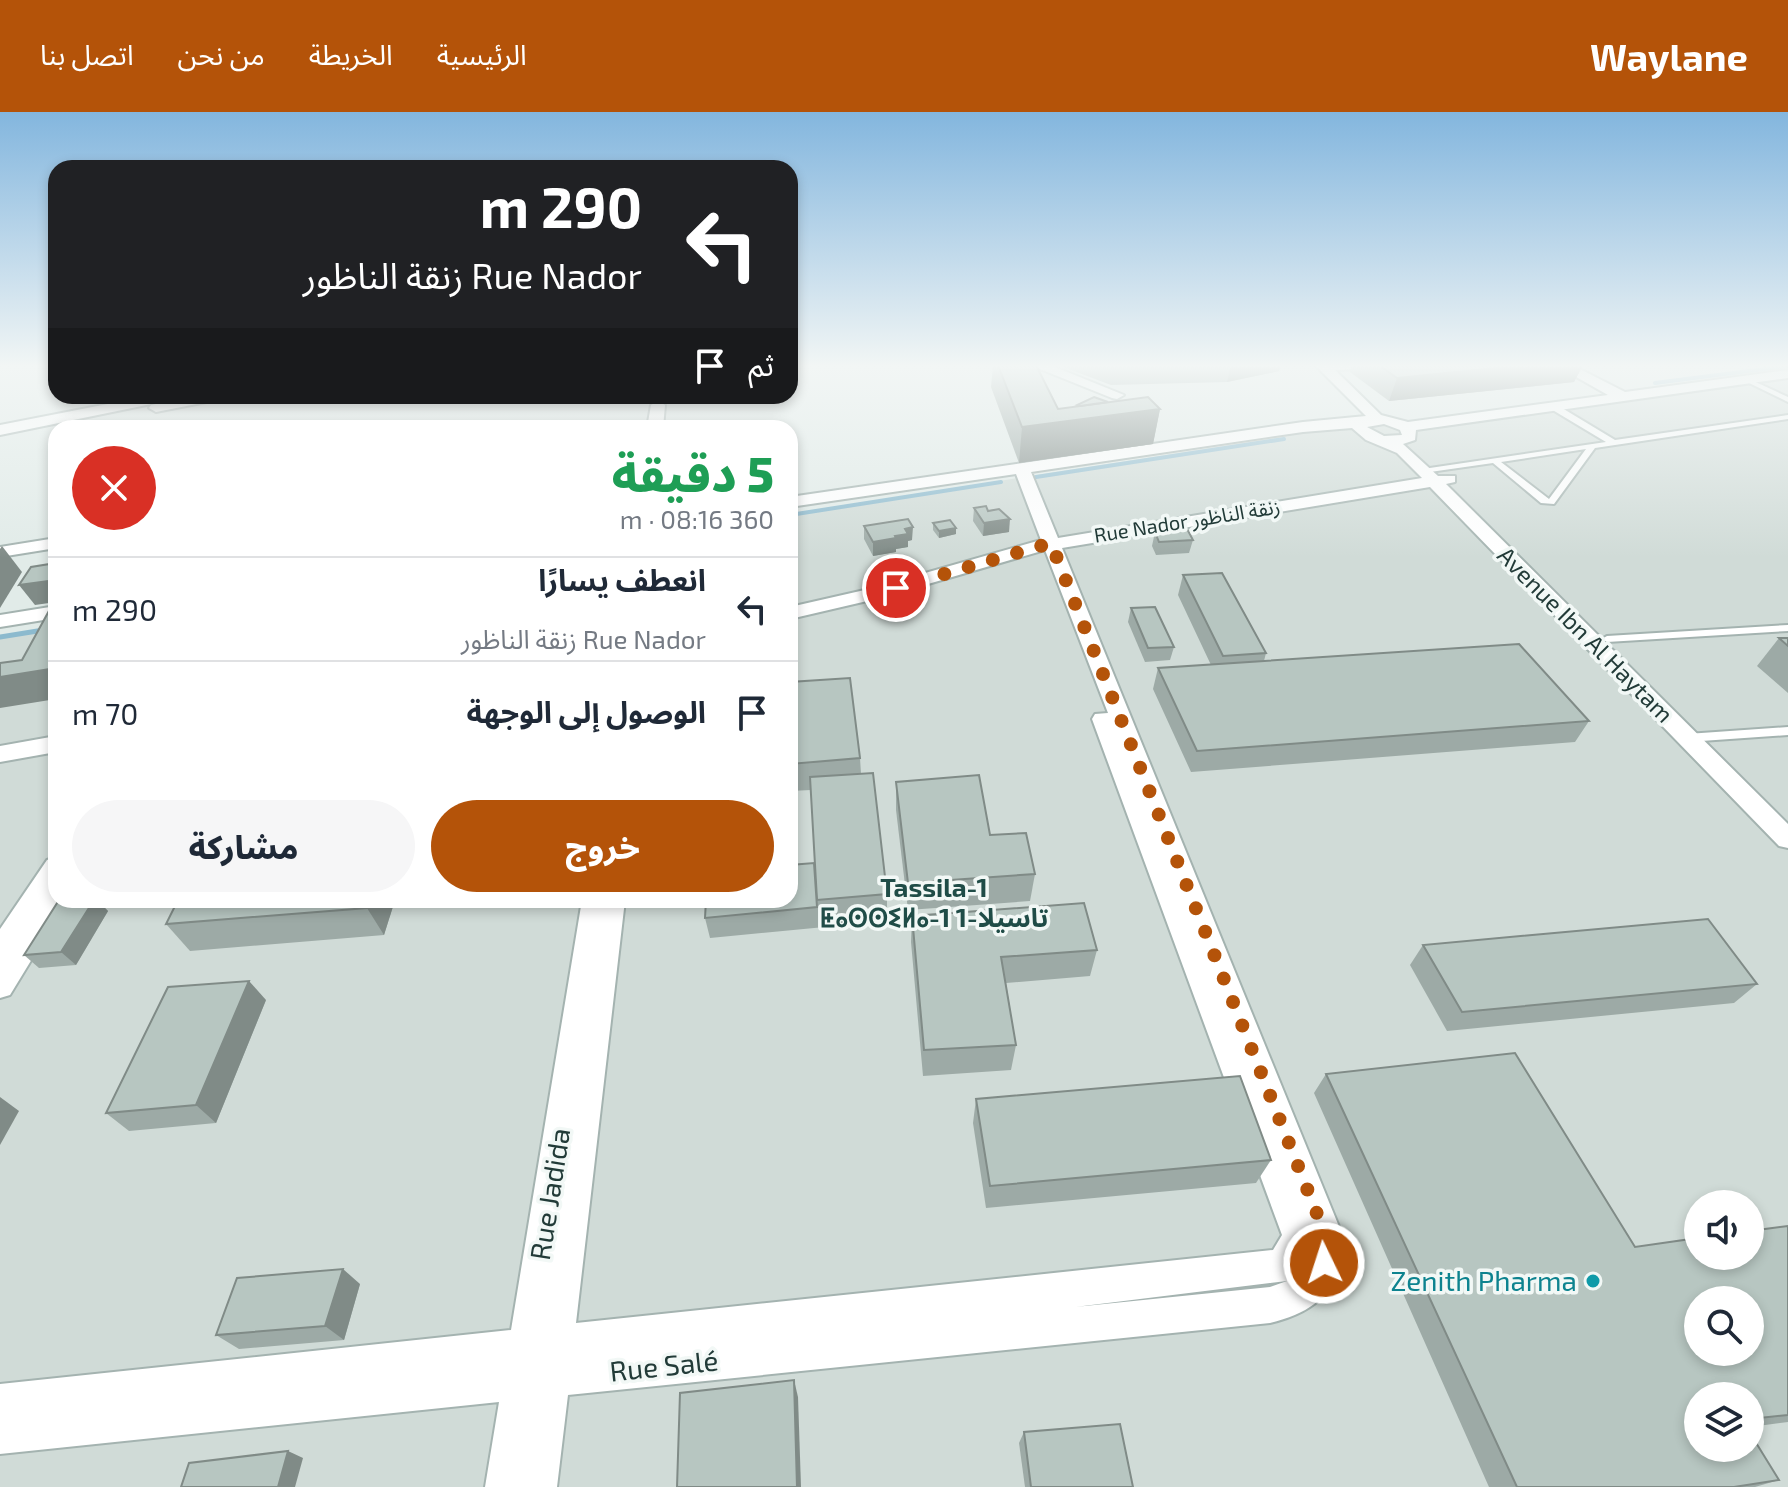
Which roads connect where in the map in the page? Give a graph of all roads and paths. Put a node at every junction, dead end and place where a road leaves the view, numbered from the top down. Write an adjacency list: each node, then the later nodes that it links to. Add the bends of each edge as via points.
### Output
1 (1345, 429): 13 (street)
2 (1370, 429): 8 (street, via 1393,441)
3 (1370, 429): 14 (street, Avenue Ibn Al Haytam)
4 (1425, 429): 8 (street)
5 (1591, 429): 10 (lane)
6 (1707, 429): 10 (lane)
7 (48, 430): 9 (street)
8 (1408, 432): 14 (street, Avenue Ibn Al Haytam)
9 (0, 440)
10 (1614, 443): 11 (lane)
11 (1592, 446): 12 (lane); 12 (lane, via 1551,502)
12 (1495, 461): 14 (lane)
13 (1017, 473): 15 (street); 16 (street)
14 (1435, 475): 16 (street, Rue Nador زنقة الناظور); 26 (street, Avenue Ibn Al Haytam); 27 (street, Avenue Ibn Al Haytam)
15 (798, 504)
16 (1043, 540): 19 (street, Rue Nador زنقة الناظور); 21 (street, Rue Nador زنقة الناظور, via 873,594); 42 (street, Rue Salé, via 1325,1234 1324,1263 1304,1268 1300,1296 1270,1305)
17 (48, 544): 18 (street)
18 (0, 552)
19 (798, 600)
20 (48, 606): 22 (street)
21 (798, 611)
22 (0, 613)
23 (48, 613): 24 (street)
24 (0, 621)
25 (1788, 628): 26 (lane)
26 (1607, 639): 27 (street, Avenue Ibn Al Haytam)
27 (1627, 668): 30 (street, Avenue Ibn Al Haytam)
28 (1788, 731): 30 (lane)
29 (48, 734): 31 (street)
30 (1697, 738): 34 (street, Avenue Ibn Al Haytam); 35 (street, Avenue Ibn Al Haytam)
31 (0, 743)
32 (48, 745): 33 (street)
33 (0, 754)
34 (1788, 817)
35 (1788, 839)
36 (48, 879): 40 (street)
37 (50, 908): 41 (street)
38 (594, 908): 42 (street, Rue Jadida)
39 (611, 908): 42 (street, Rue Jadida)
40 (0, 952)
41 (0, 986)
42 (538, 1362): 43 (street, Rue Salé); 44 (street, Rue Salé); 45 (street, Rue Jadida); 46 (street, Rue Jadida)
43 (0, 1403)
44 (0, 1434)
45 (505, 1487)
46 (537, 1487)

